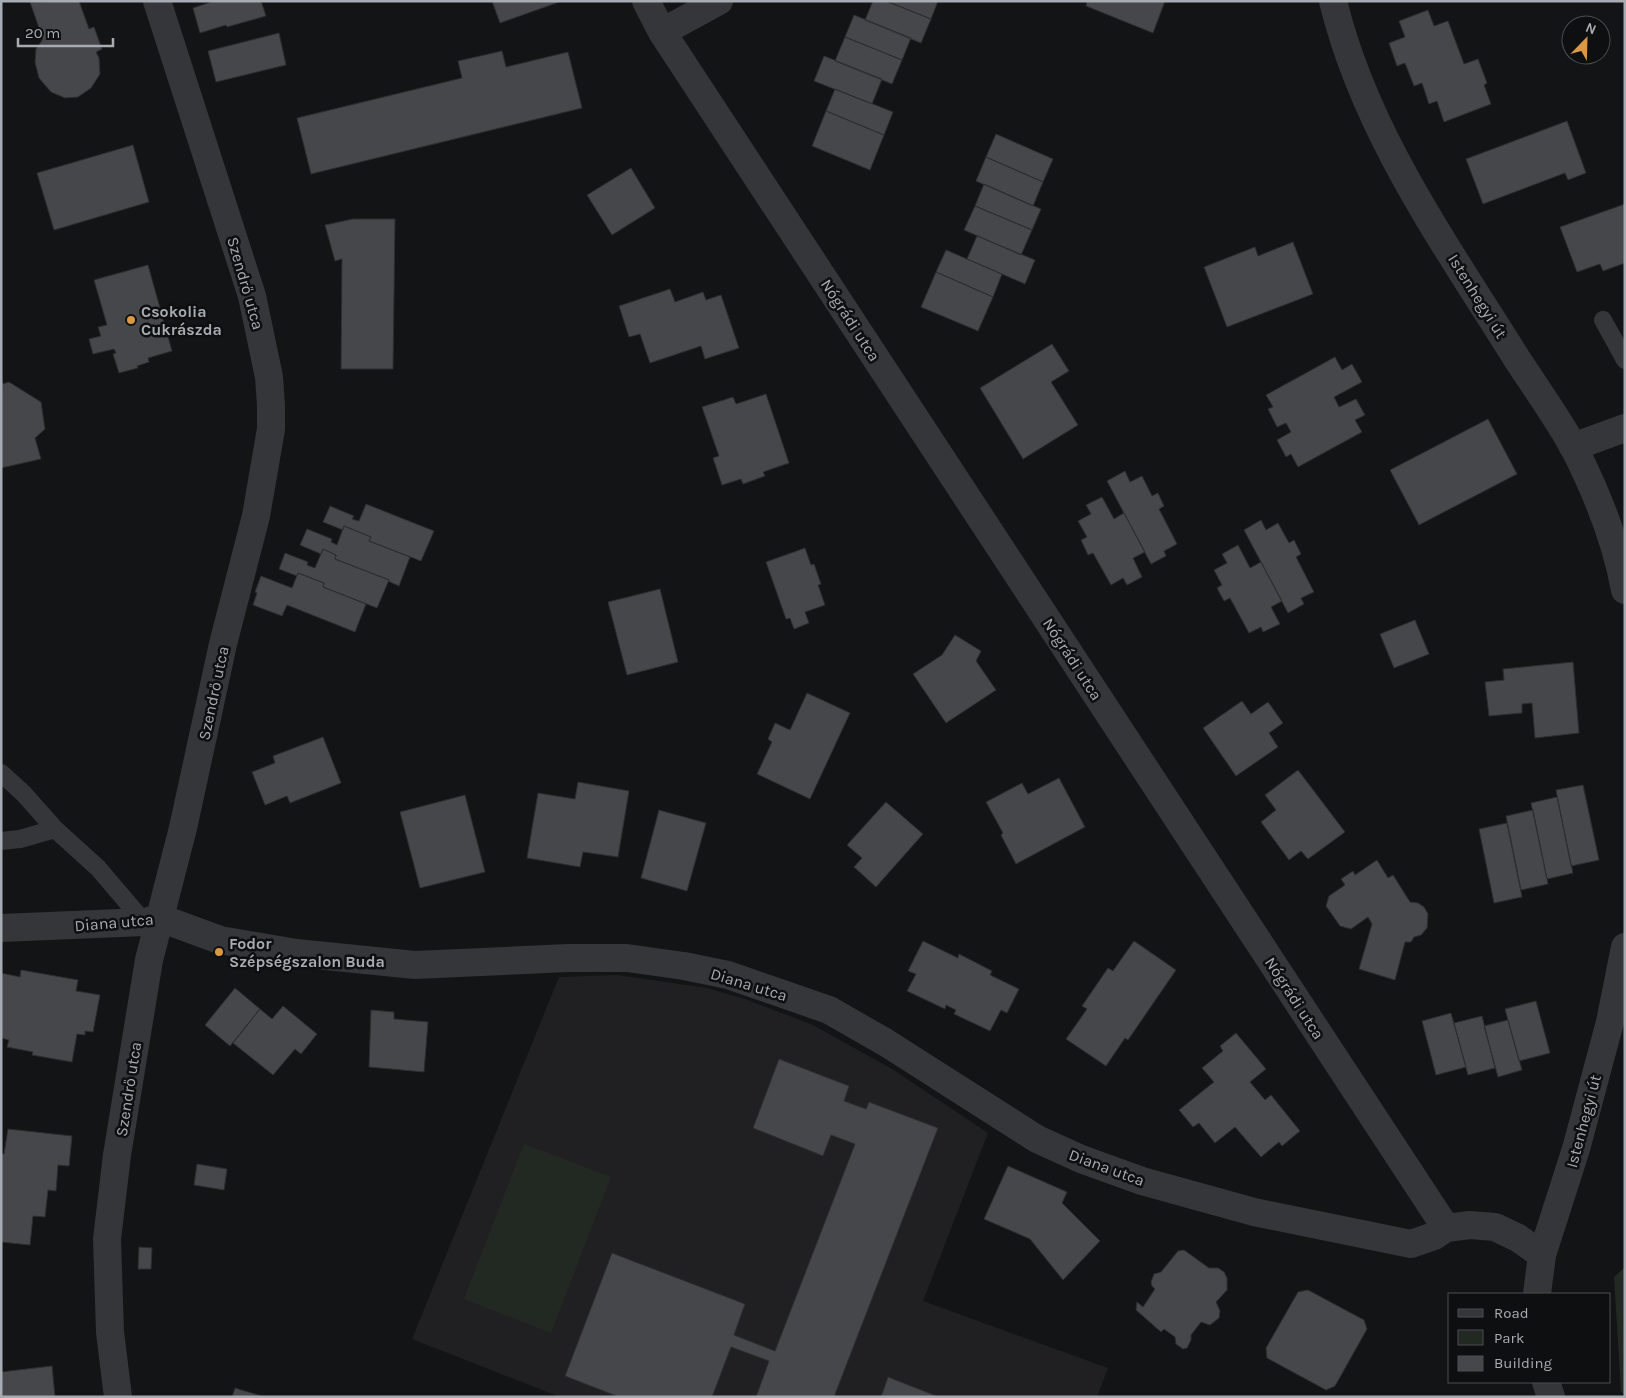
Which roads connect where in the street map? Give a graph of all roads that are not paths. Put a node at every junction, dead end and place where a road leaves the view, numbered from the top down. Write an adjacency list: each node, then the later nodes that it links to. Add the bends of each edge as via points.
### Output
1 (157, 1): 14 (street, Szendrő utca, via 252,296 269,377 271,429 256,516 223,644 183,828)
2 (646, 1): 5 (street, Nógrádi utca)
3 (719, 1): 5 (street)
4 (1333, 1): 9 (street, Istenhegyi út, via 1372,115 1416,197)
5 (662, 32): 17 (street, Nógrádi utca)
6 (1603, 320): 7 (lane)
7 (1625, 360)
8 (1625, 428): 9 (street)
9 (1573, 447): 10 (street, Istenhegyi út, via 1602,508)
10 (1625, 590)
11 (1, 773): 12 (lane)
12 (55, 829): 13 (lane); 14 (lane)
13 (1, 841)
14 (152, 920): 15 (street, Diana utca); 17 (street, Diana utca, via 220,940 296,953 415,966 627,958 728,975 829,1010 1037,1139 1142,1181 1254,1212 1411,1244); 21 (street, Szendrő utca, via 149,960 117,1155 107,1239 110,1332)
15 (1, 928)
16 (1625, 947): 18 (street, Istenhegyi út, via 1610,1022 1576,1149)
17 (1446, 1228): 18 (street, via 1470,1225 1495,1227 1518,1238)
18 (1542, 1256): 19 (street, Istenhegyi út)
19 (1537, 1293)
20 (1546, 1383): 22 (street)
21 (118, 1397)
22 (1551, 1397)

